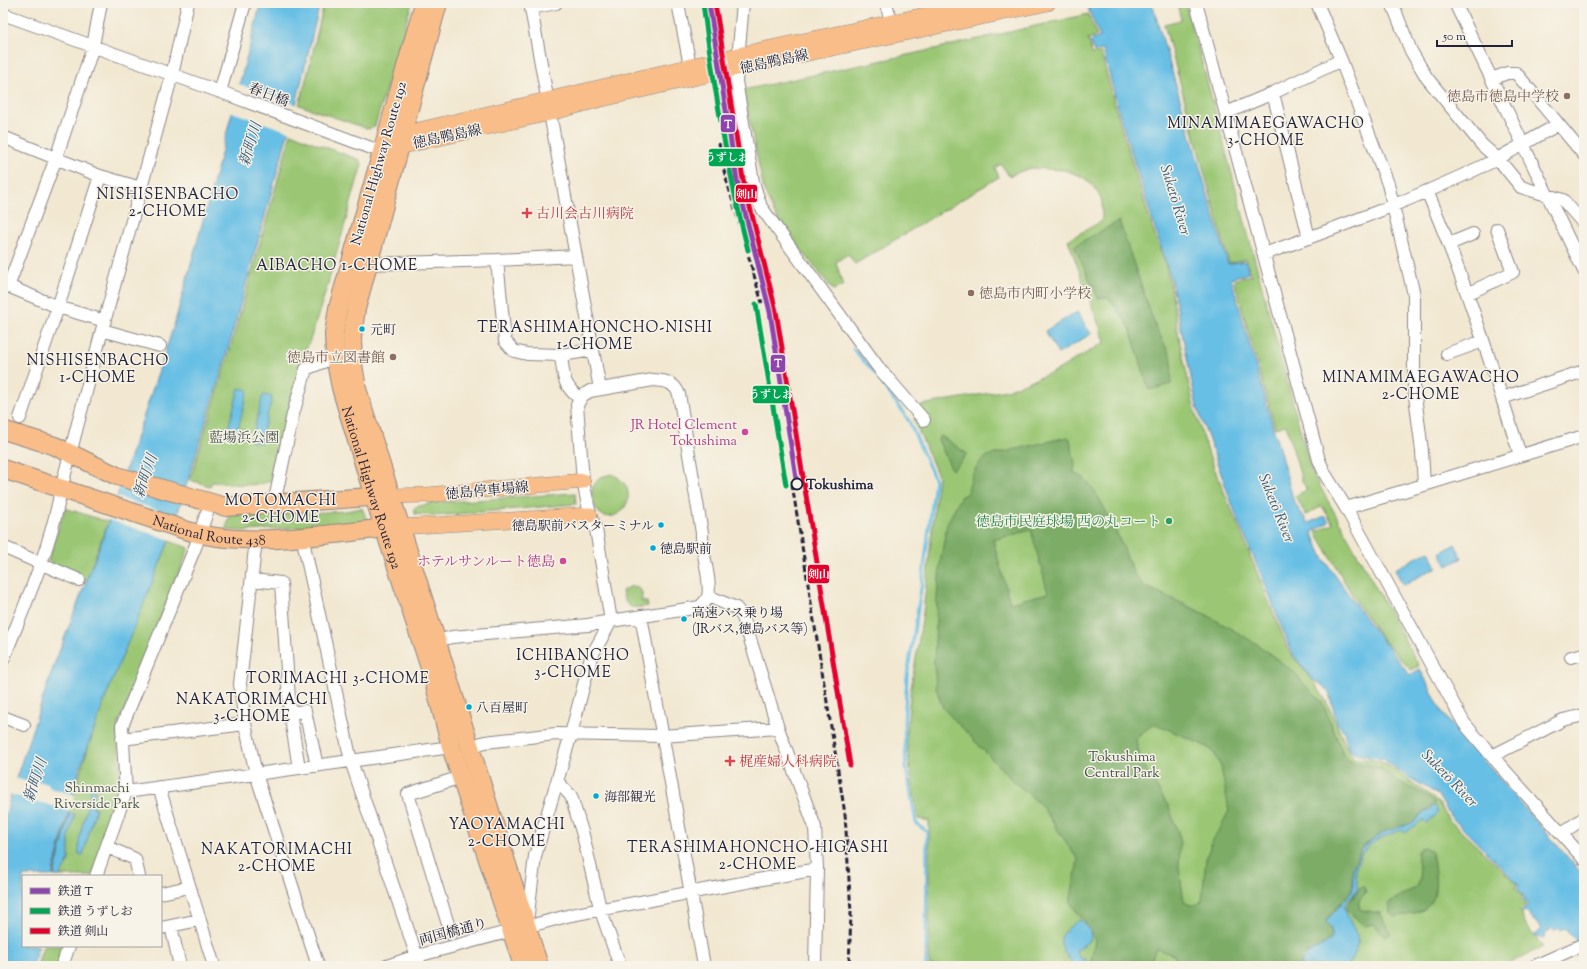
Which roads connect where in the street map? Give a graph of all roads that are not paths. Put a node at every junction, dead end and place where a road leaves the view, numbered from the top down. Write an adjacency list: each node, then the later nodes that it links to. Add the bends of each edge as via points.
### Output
1 (101, 3): 20 (street)
2 (188, 3): 24 (street)
3 (245, 3): 26 (street)
4 (424, 3): 34 (highway, National Highway Route 192)
5 (438, 3): 32 (highway, National Highway Route 192)
6 (556, 3): 16 (street)
7 (678, 3): 23 (street)
8 (744, 3): 22 (street)
9 (886, 3): 19 (street)
10 (982, 3): 17 (main road, 徳島鴨島線)
11 (1048, 3): 17 (main road, 徳島鴨島線)
12 (1196, 3): 29 (street)
13 (1317, 3): 21 (street)
14 (1392, 3): 37 (street, via 1411,51 1427,78 1482,145)
15 (1455, 3): 25 (street)
16 (531, 6): 28 (street)
17 (960, 11): 19 (main road, 徳島鴨島線); 22 (main road, 徳島鴨島線)
18 (3, 14): 20 (street, 春日橋)
19 (891, 22): 22 (main road, 徳島鴨島線)
20 (93, 46): 24 (street, 春日橋); 36 (street)
21 (1342, 60): 27 (street); 42 (street, via 1388,184)
22 (738, 62): 23 (main road, 徳島鴨島線); 28 (main road, 徳島鴨島線, via 598,100); 68 (street, via 736,80 753,182 761,207 878,367)
23 (690, 66): 28 (main road, 徳島鴨島線)
24 (172, 75): 26 (street, 春日橋); 39 (street)
25 (1492, 79): 30 (street, via 1507,73 1516,73); 33 (street)
26 (225, 93): 34 (street, 春日橋)
27 (1273, 93): 29 (street); 46 (street)
28 (549, 106): 32 (main road, 徳島鴨島線); 49 (street)
29 (1226, 113): 48 (street)
30 (1557, 124): 33 (street); 35 (street)
31 (3, 137): 36 (street)
32 (401, 140): 34 (main road, 徳島鴨島線); 51 (highway, National Highway Route 192)
33 (1523, 143): 37 (street); 41 (street)
34 (382, 152): 62 (highway, National Highway Route 192, via 338,308 334,334)
35 (1584, 155)
36 (56, 158): 38 (street); 53 (street)
37 (1497, 158): 40 (street); 41 (street, via 1521,187)
38 (100, 176): 39 (street); 55 (street)
39 (141, 188): 56 (street)
40 (1427, 191): 42 (street); 47 (street)
41 (1547, 194): 43 (street, via 1563,200); 52 (street)
42 (1392, 205): 46 (street); 75 (street, via 1414,295 1414,388)
43 (1584, 224)
44 (1497, 229): 54 (street, via 1513,272)
45 (1473, 234): 47 (street)
46 (1309, 238): 48 (street)
47 (1449, 244): 54 (street)
48 (1264, 254): 80 (street, via 1319,460)
49 (576, 256): 50 (street); 59 (street)
50 (497, 260): 51 (street); 61 (street, via 504,341 514,351)
51 (368, 264): 77 (highway, National Highway Route 192, via 356,309 352,336 353,364)
52 (1584, 271)
53 (5, 285): 55 (street)
54 (1467, 294): 57 (street)
55 (58, 307): 56 (street); 67 (street)
56 (103, 325): 58 (street); 71 (street)
57 (1483, 341): 60 (street); 65 (street)
58 (160, 346)
59 (593, 350): 61 (street); 64 (street)
60 (1447, 354)
61 (561, 355): 66 (street, via 566,385)
62 (335, 357): 77 (highway, National Highway Route 192, via 341,388); 79 (street, via 306,369 293,414)
63 (1584, 371): 65 (street)
64 (600, 389): 66 (street, via 584,394); 90 (street, via 653,380 670,383 677,390 702,533)
65 (1502, 398): 72 (street)
66 (580, 399): 74 (street, via 576,410)
67 (20, 418)
68 (924, 420)
69 (3, 430): 71 (highway, National Route 438)
70 (1584, 436): 72 (street)
71 (71, 452): 76 (street); 78 (highway, National Route 438, via 117,476)
72 (1520, 455): 75 (street)
73 (3, 469): 76 (highway, National Route 438)
74 (583, 481): 77 (main road, 徳島停車場線, via 426,495); 81 (street)
75 (1424, 485): 80 (street)
76 (62, 489): 83 (highway, National Route 438); 87 (street)
77 (382, 496): 79 (highway, National Route 438); 82 (highway, National Highway Route 192)
78 (204, 501): 79 (highway, National Route 438, via 226,507); 83 (street)
79 (274, 504)
80 (1346, 508): 108 (street, via 1464,723)
81 (590, 515): 82 (main road, 徳島停車場線); 92 (street, via 596,530)
82 (393, 527): 84 (highway, National Route 438); 93 (highway, National Highway Route 192); 106 (highway, National Highway Route 192)
83 (193, 532): 85 (highway, National Route 438, via 218,537); 105 (street, via 122,726)
84 (302, 536): 85 (highway, National Route 438); 109 (street)
85 (256, 539): 89 (street)
86 (3, 547): 87 (street)
87 (41, 564): 88 (street); 96 (street)
88 (79, 580)
89 (252, 580): 97 (street, via 281,583); 100 (street, via 240,684)
90 (708, 596): 91 (street, via 700,606); 102 (street, via 736,608 743,617)
91 (641, 616): 92 (street); 104 (street)
92 (611, 621): 93 (street, via 452,637); 103 (street, via 590,657)
93 (437, 641): 107 (highway, National Highway Route 192)
94 (1584, 654): 95 (street)
95 (1571, 657)
96 (3, 660)
97 (290, 713): 110 (street, via 305,710); 111 (street)
98 (1584, 715): 108 (street, via 1564,720)
99 (3, 717): 101 (street)
100 (245, 724): 105 (street); 112 (street)
101 (24, 725)
102 (778, 728): 104 (street); 121 (street, via 815,827)
103 (571, 734): 104 (street); 107 (street, via 484,742); 114 (street)
104 (661, 736): 126 (street)
105 (122, 739): 116 (street)
106 (451, 746): 109 (street); 113 (highway, National Highway Route 192)
107 (469, 747): 130 (highway, National Highway Route 192)
108 (1492, 756): 118 (street)
109 (351, 761): 110 (street); 134 (street)
110 (317, 766): 111 (street)
111 (299, 768): 112 (street)
112 (256, 774): 115 (street); 139 (street)
113 (461, 777): 130 (highway, National Highway Route 192); 131 (street, via 408,794)
114 (557, 781): 127 (street, via 571,796); 130 (street, via 535,856)
115 (159, 787): 116 (street); 124 (street)
116 (126, 792): 119 (street)
117 (1584, 818): 118 (street)
118 (1562, 833): 120 (street)
119 (107, 847): 122 (street); 123 (street, via 135,859)
120 (1584, 859)
121 (817, 868): 126 (street, 両国橋通り); 145 (street)
122 (96, 875)
123 (139, 875)
124 (189, 886): 125 (street); 128 (street)
125 (162, 892)
126 (691, 892): 127 (street, 両国橋通り); 144 (street)
127 (600, 908): 130 (street, 両国橋通り); 143 (street)
128 (199, 920): 129 (street); 138 (street)
129 (166, 927): 137 (street)
130 (519, 929): 134 (street, 両国橋通り); 141 (highway, National Highway Route 192); 142 (highway, National Highway Route 192)
131 (452, 934)
132 (1578, 946): 135 (street)
133 (70, 947): 136 (street)
134 (419, 961): 140 (street, 両国橋通り)
135 (1538, 965)
136 (62, 966)
137 (180, 966)
138 (214, 966)
139 (318, 966)
140 (387, 966)
141 (523, 966)
142 (539, 966)
143 (620, 966)
144 (704, 966)
145 (816, 966)

